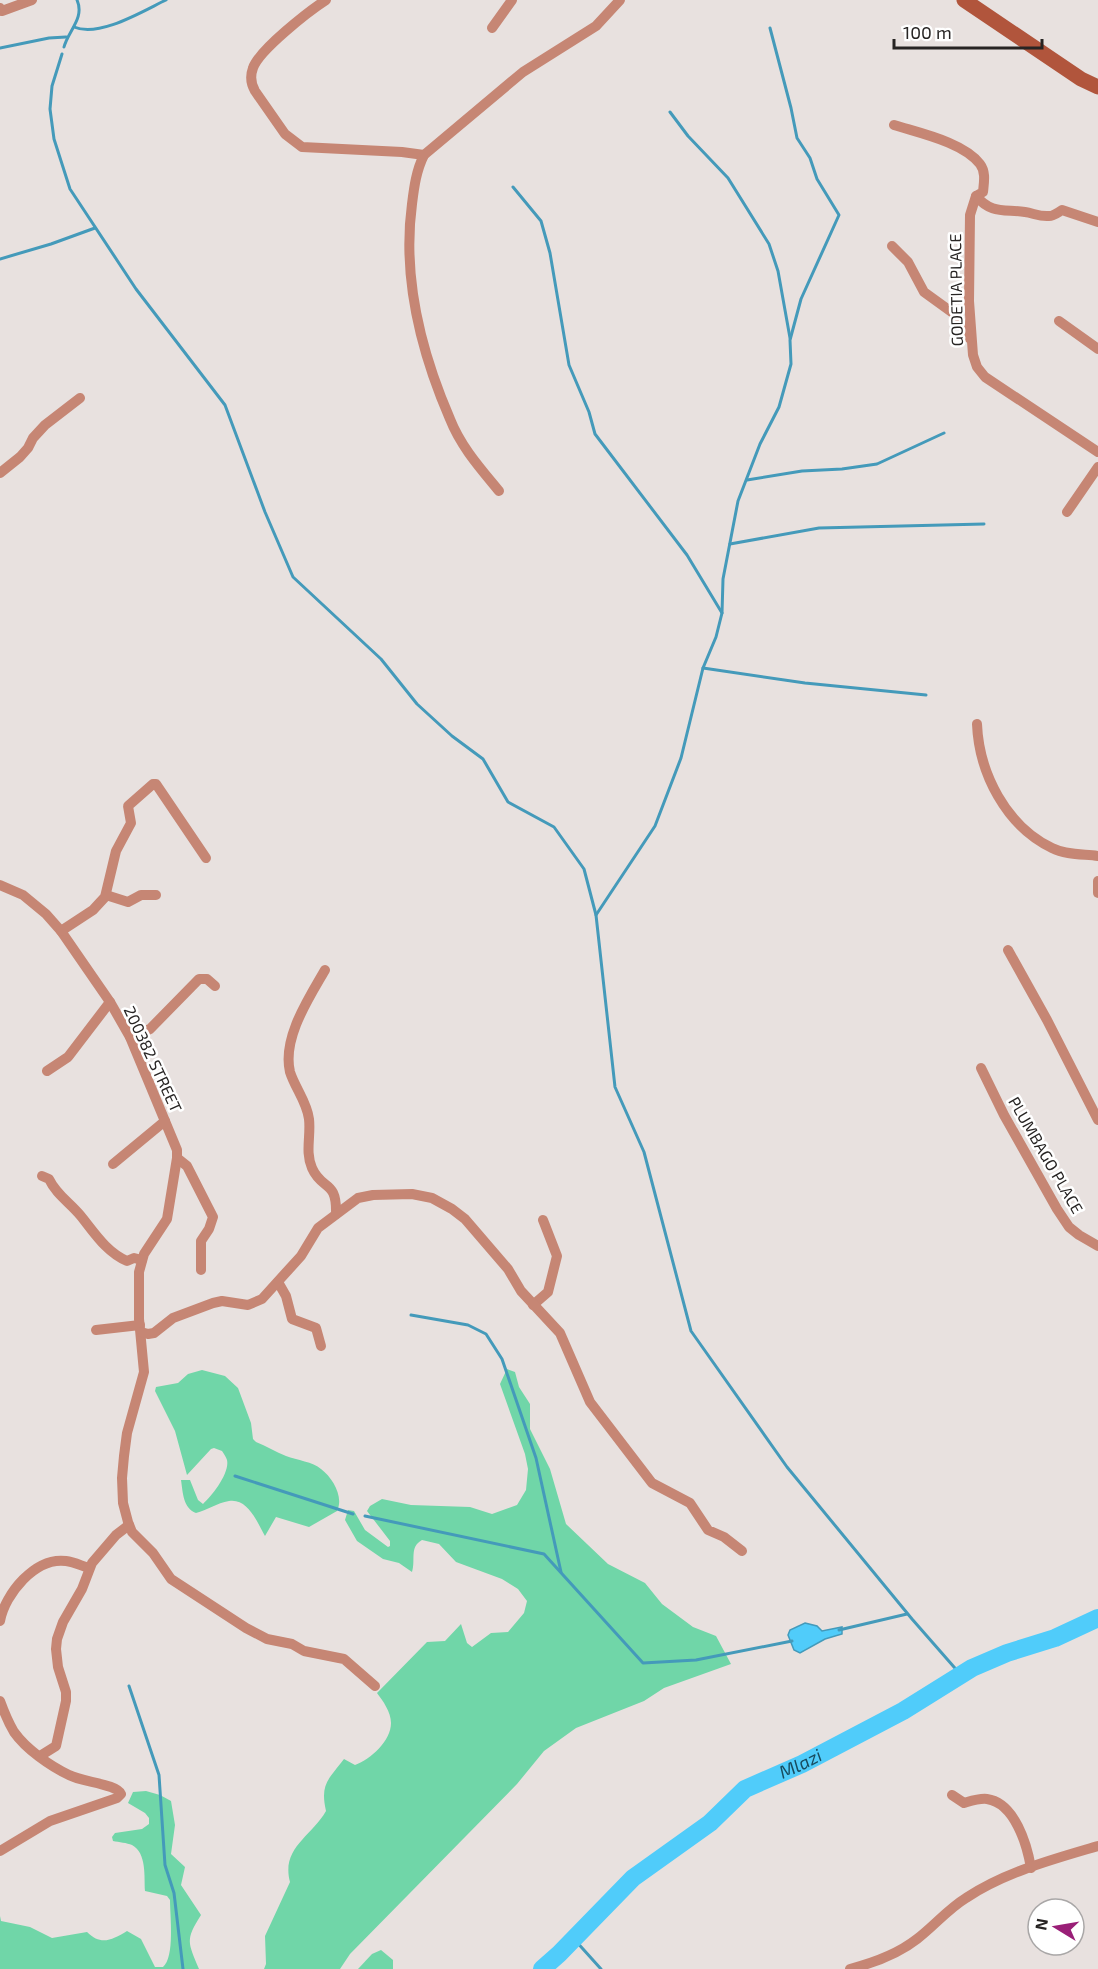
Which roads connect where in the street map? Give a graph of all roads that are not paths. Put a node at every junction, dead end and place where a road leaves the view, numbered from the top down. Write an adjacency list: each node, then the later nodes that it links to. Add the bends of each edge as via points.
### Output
1 (32, 0): 6 (street, via 8,10)
2 (326, 0): 12 (street, via 258,58 252,76 255,92 285,134 302,147)
3 (512, 0): 7 (street)
4 (620, 0): 12 (street, via 596,26 516,76)
5 (964, 0): 8 (street)
6 (0, 8)
7 (492, 28)
8 (1081, 79): 9 (street); 10 (street)
9 (1098, 87)
10 (1098, 94)
11 (894, 125): 13 (street, GODETIA PLACE, via 967,152 980,164 985,178 983,192)
12 (424, 155): 23 (street, via 414,191 408,243 414,306 450,420)
13 (976, 196): 14 (street, via 995,209 1043,216 1053,216 1062,210); 17 (street, GODETIA PLACE, via 970,214)
14 (1098, 222)
15 (892, 246): 17 (street, via 908,262 924,292 960,320)
16 (1059, 321): 18 (street)
17 (972, 343): 20 (street, GODETIA PLACE, via 977,367 985,377)
18 (1098, 349)
19 (80, 398): 22 (street, via 45,425 20,457)
20 (1098, 452)
21 (1098, 467): 24 (street)
22 (0, 473)
23 (499, 491)
24 (1067, 512)
25 (977, 723): 26 (street, via 979,752 1007,810 1052,848)
26 (1098, 856)
27 (206, 858): 31 (street, via 153,784 128,806 131,823 116,851)
28 (1098, 881): 30 (street)
29 (0, 885): 33 (street, 200382 STREET, via 23,895)
30 (1098, 893)
31 (106, 895): 32 (street, via 128,902 141,895); 33 (street, via 93,910)
32 (156, 895)
33 (60, 931): 37 (street, 200382 STREET)
34 (1008, 950): 41 (street)
35 (325, 970): 46 (street, via 296,1026 289,1061 309,1118 309,1159 313,1172 333,1191)
36 (215, 986): 38 (street, via 207,978 199,979 150,1029)
37 (110, 1002): 38 (street, 200382 STREET); 40 (street, via 68,1057)
38 (130, 1037): 42 (street, 200382 STREET)
39 (981, 1068): 48 (street, PLUMBAGO PLACE, via 1057,1209 1070,1227)
40 (47, 1071)
41 (1098, 1120)
42 (165, 1121): 43 (street, 200382 STREET); 44 (street)
43 (177, 1158): 49 (street, 200382 STREET, via 167,1219); 50 (street, via 187,1166 213,1217 201,1241)
44 (113, 1164)
45 (42, 1176): 49 (street, via 49,1179 111,1251 128,1261)
46 (336, 1214): 51 (street, via 318,1228 301,1256); 52 (street, via 367,1196 412,1194 432,1198 465,1219)
47 (543, 1220): 52 (street, via 557,1256 548,1292)
48 (1098, 1246)
49 (142, 1260): 53 (street, via 138,1280)
50 (201, 1270)
51 (278, 1282): 53 (street, via 255,1304 217,1302 172,1318 154,1333); 55 (street, via 292,1319 316,1328)
52 (533, 1305): 57 (street, via 560,1333 590,1402 652,1483 686,1500 708,1530)
53 (140, 1328): 54 (street); 56 (street, via 144,1372 127,1433 122,1478)
54 (96, 1330)
55 (321, 1346)
56 (129, 1525): 58 (street); 60 (street, via 171,1579 267,1639 344,1659)
57 (742, 1551)
58 (89, 1568): 59 (street, via 65,1561 44,1565 9,1598); 62 (street, via 57,1638 58,1667 66,1701 56,1746)
59 (0, 1621)
60 (375, 1686)
61 (0, 1701): 62 (street, via 15,1734)
62 (40, 1756): 65 (street, via 70,1776 118,1789 120,1797 50,1821)
63 (952, 1795): 66 (street, via 964,1803 984,1799 1004,1808 1025,1841)
64 (1098, 1846): 66 (street)
65 (0, 1851)
66 (1031, 1868): 67 (street, via 966,1898 915,1940)
67 (850, 1969)

